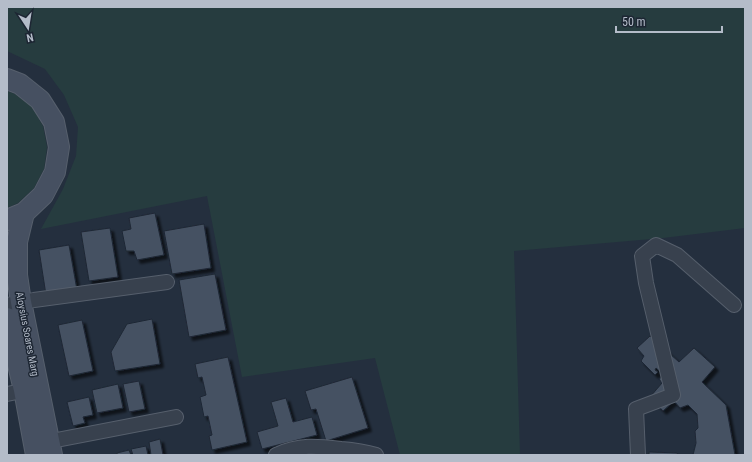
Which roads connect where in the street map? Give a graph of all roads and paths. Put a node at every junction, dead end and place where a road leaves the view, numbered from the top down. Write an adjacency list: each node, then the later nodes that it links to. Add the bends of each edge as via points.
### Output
1 (7, 79): 2 (main road, via 20,84 40,100 54,122 59,147 55,172 43,195)
2 (16, 217): 3 (main road, Aloysius Soares Marg)
3 (12, 242): 5 (main road, Aloysius Soares Marg, via 17,275)
4 (167, 282): 5 (street)
5 (14, 304): 8 (main road, Aloysius Soares Marg)
6 (734, 305): 13 (street, via 677,255 656,244 642,256 673,395 636,409)
7 (7, 318): 8 (main road, Aloysius Soares Marg)
8 (23, 391): 10 (main road, Aloysius Soares Marg)
9 (176, 417): 10 (street)
10 (43, 449)
11 (276, 455): 12 (street, via 304,446 364,451)
12 (376, 455)
13 (638, 455)

